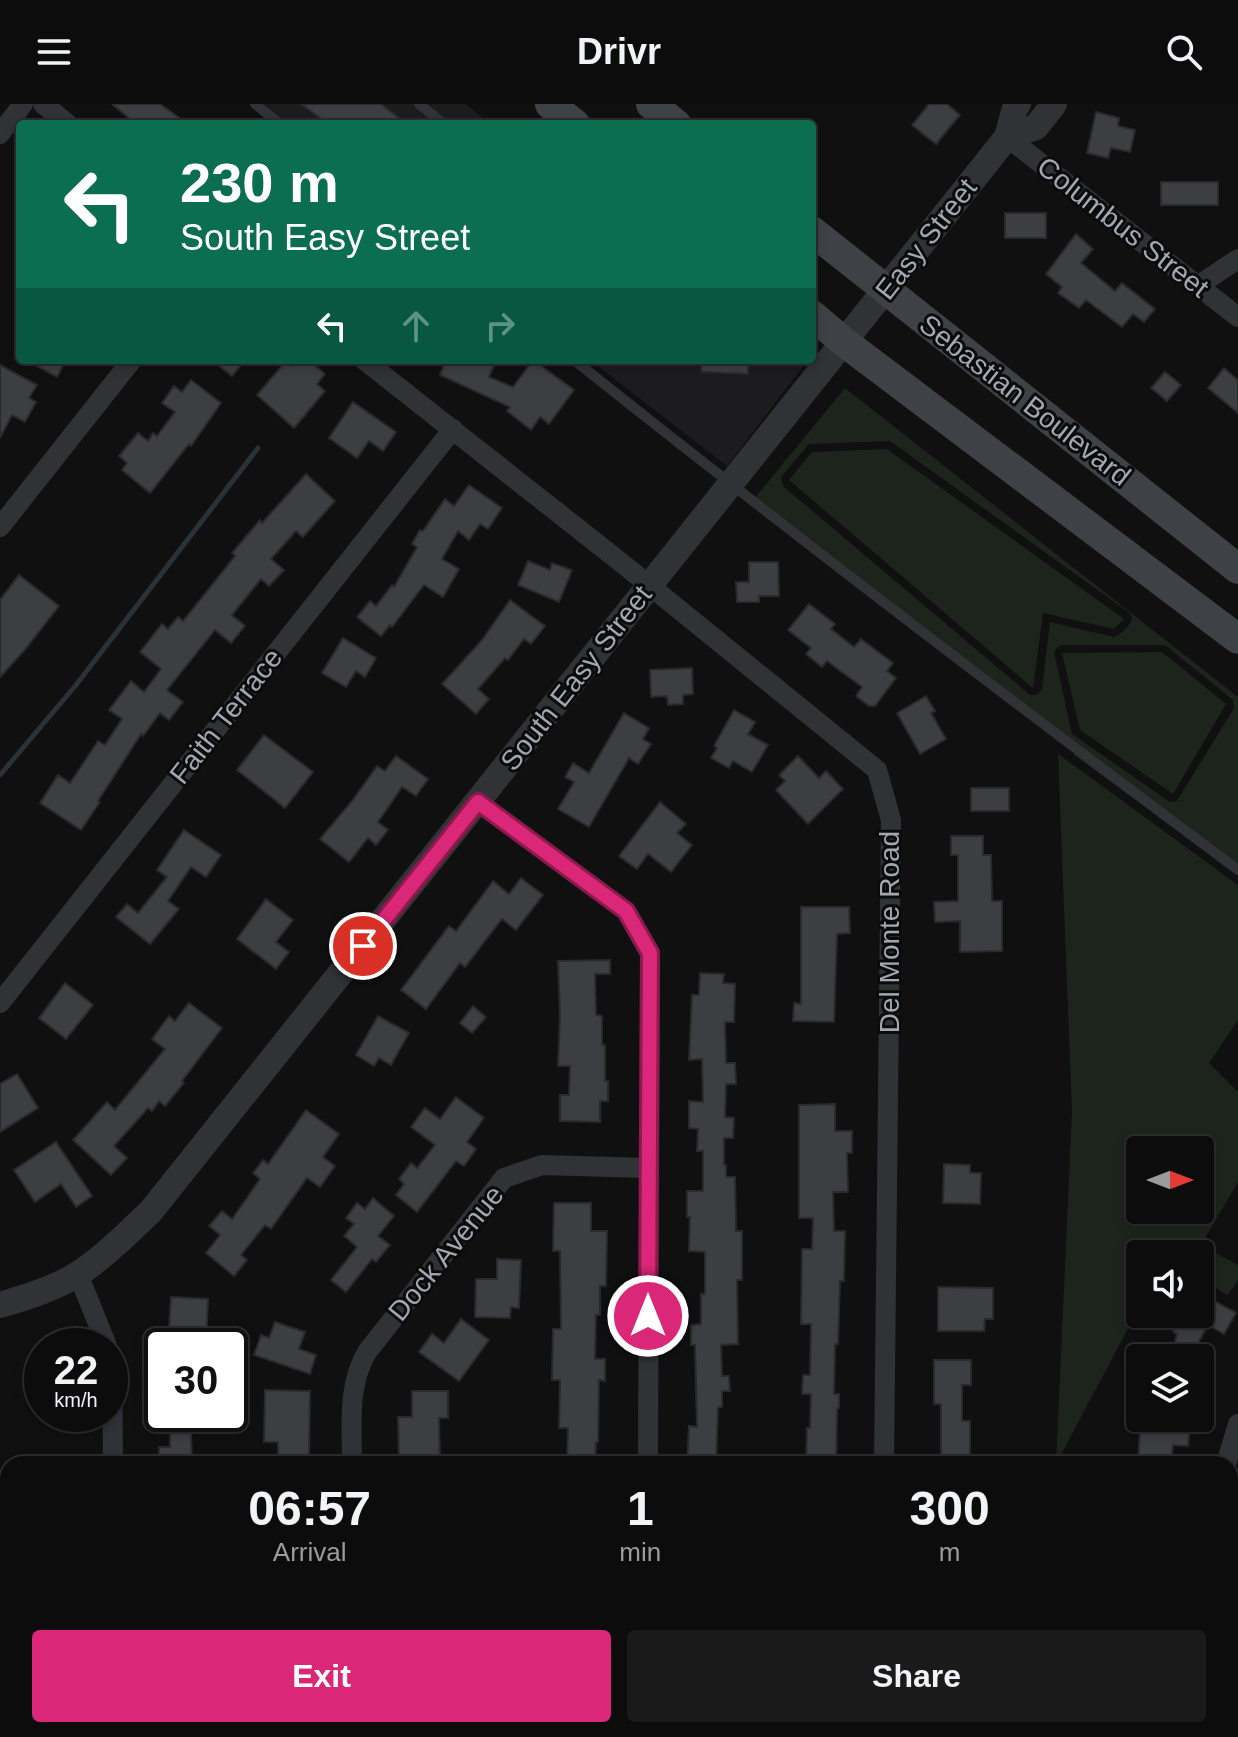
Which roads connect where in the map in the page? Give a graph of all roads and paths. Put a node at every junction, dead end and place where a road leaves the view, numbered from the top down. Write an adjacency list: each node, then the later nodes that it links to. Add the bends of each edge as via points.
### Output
1 (23, 104): 14 (street)
2 (43, 104): 9 (street)
3 (255, 104): 10 (lane)
4 (419, 104): 11 (lane)
5 (550, 104): 12 (main road)
6 (651, 104): 13 (main road)
7 (1018, 104): 15 (street, Easy Street)
8 (1054, 104): 15 (street, Easy Street, via 1036,127)
9 (63, 120)
10 (275, 120)
11 (439, 120)
12 (570, 120)
13 (671, 120)
14 (0, 134)
15 (1007, 137): 18 (street, Columbus Street); 19 (street, Easy Street)
16 (816, 234): 19 (main road, Sebastian Boulevard)
17 (1238, 259): 18 (street)
18 (1199, 285): 20 (street, Columbus Street)
19 (886, 290): 22 (street, Easy Street); 29 (main road, Sebastian Boulevard)
20 (1238, 317)
21 (816, 318): 22 (main road)
22 (844, 342): 27 (street, South Easy Street); 31 (main road)
23 (129, 364): 28 (street)
24 (369, 364): 26 (street, Del Monte Road)
25 (579, 364): 27 (lane)
26 (453, 429): 30 (street, Del Monte Road); 34 (street, Faith Terrace)
27 (730, 485): 30 (street, South Easy Street); 33 (lane)
28 (0, 527)
29 (1238, 569)
30 (648, 585): 32 (street, South Easy Street); 44 (street, Del Monte Road, via 877,770 891,820)
31 (1238, 639)
32 (478, 802): 35 (street, via 626,911 650,953); 36 (street, South Easy Street, via 151,1211)
33 (1238, 870)
34 (0, 1003)
35 (648, 1168): 42 (street, Dock Avenue, via 542,1165 504,1178 359,1366 352,1400); 43 (street)
36 (78, 1274): 37 (street, South Easy Street); 38 (street)
37 (0, 1305)
38 (100, 1328)
39 (1238, 1424): 45 (street)
40 (113, 1432): 41 (street)
41 (113, 1456)
42 (352, 1456)
43 (648, 1456)
44 (884, 1456)
45 (1228, 1456)

